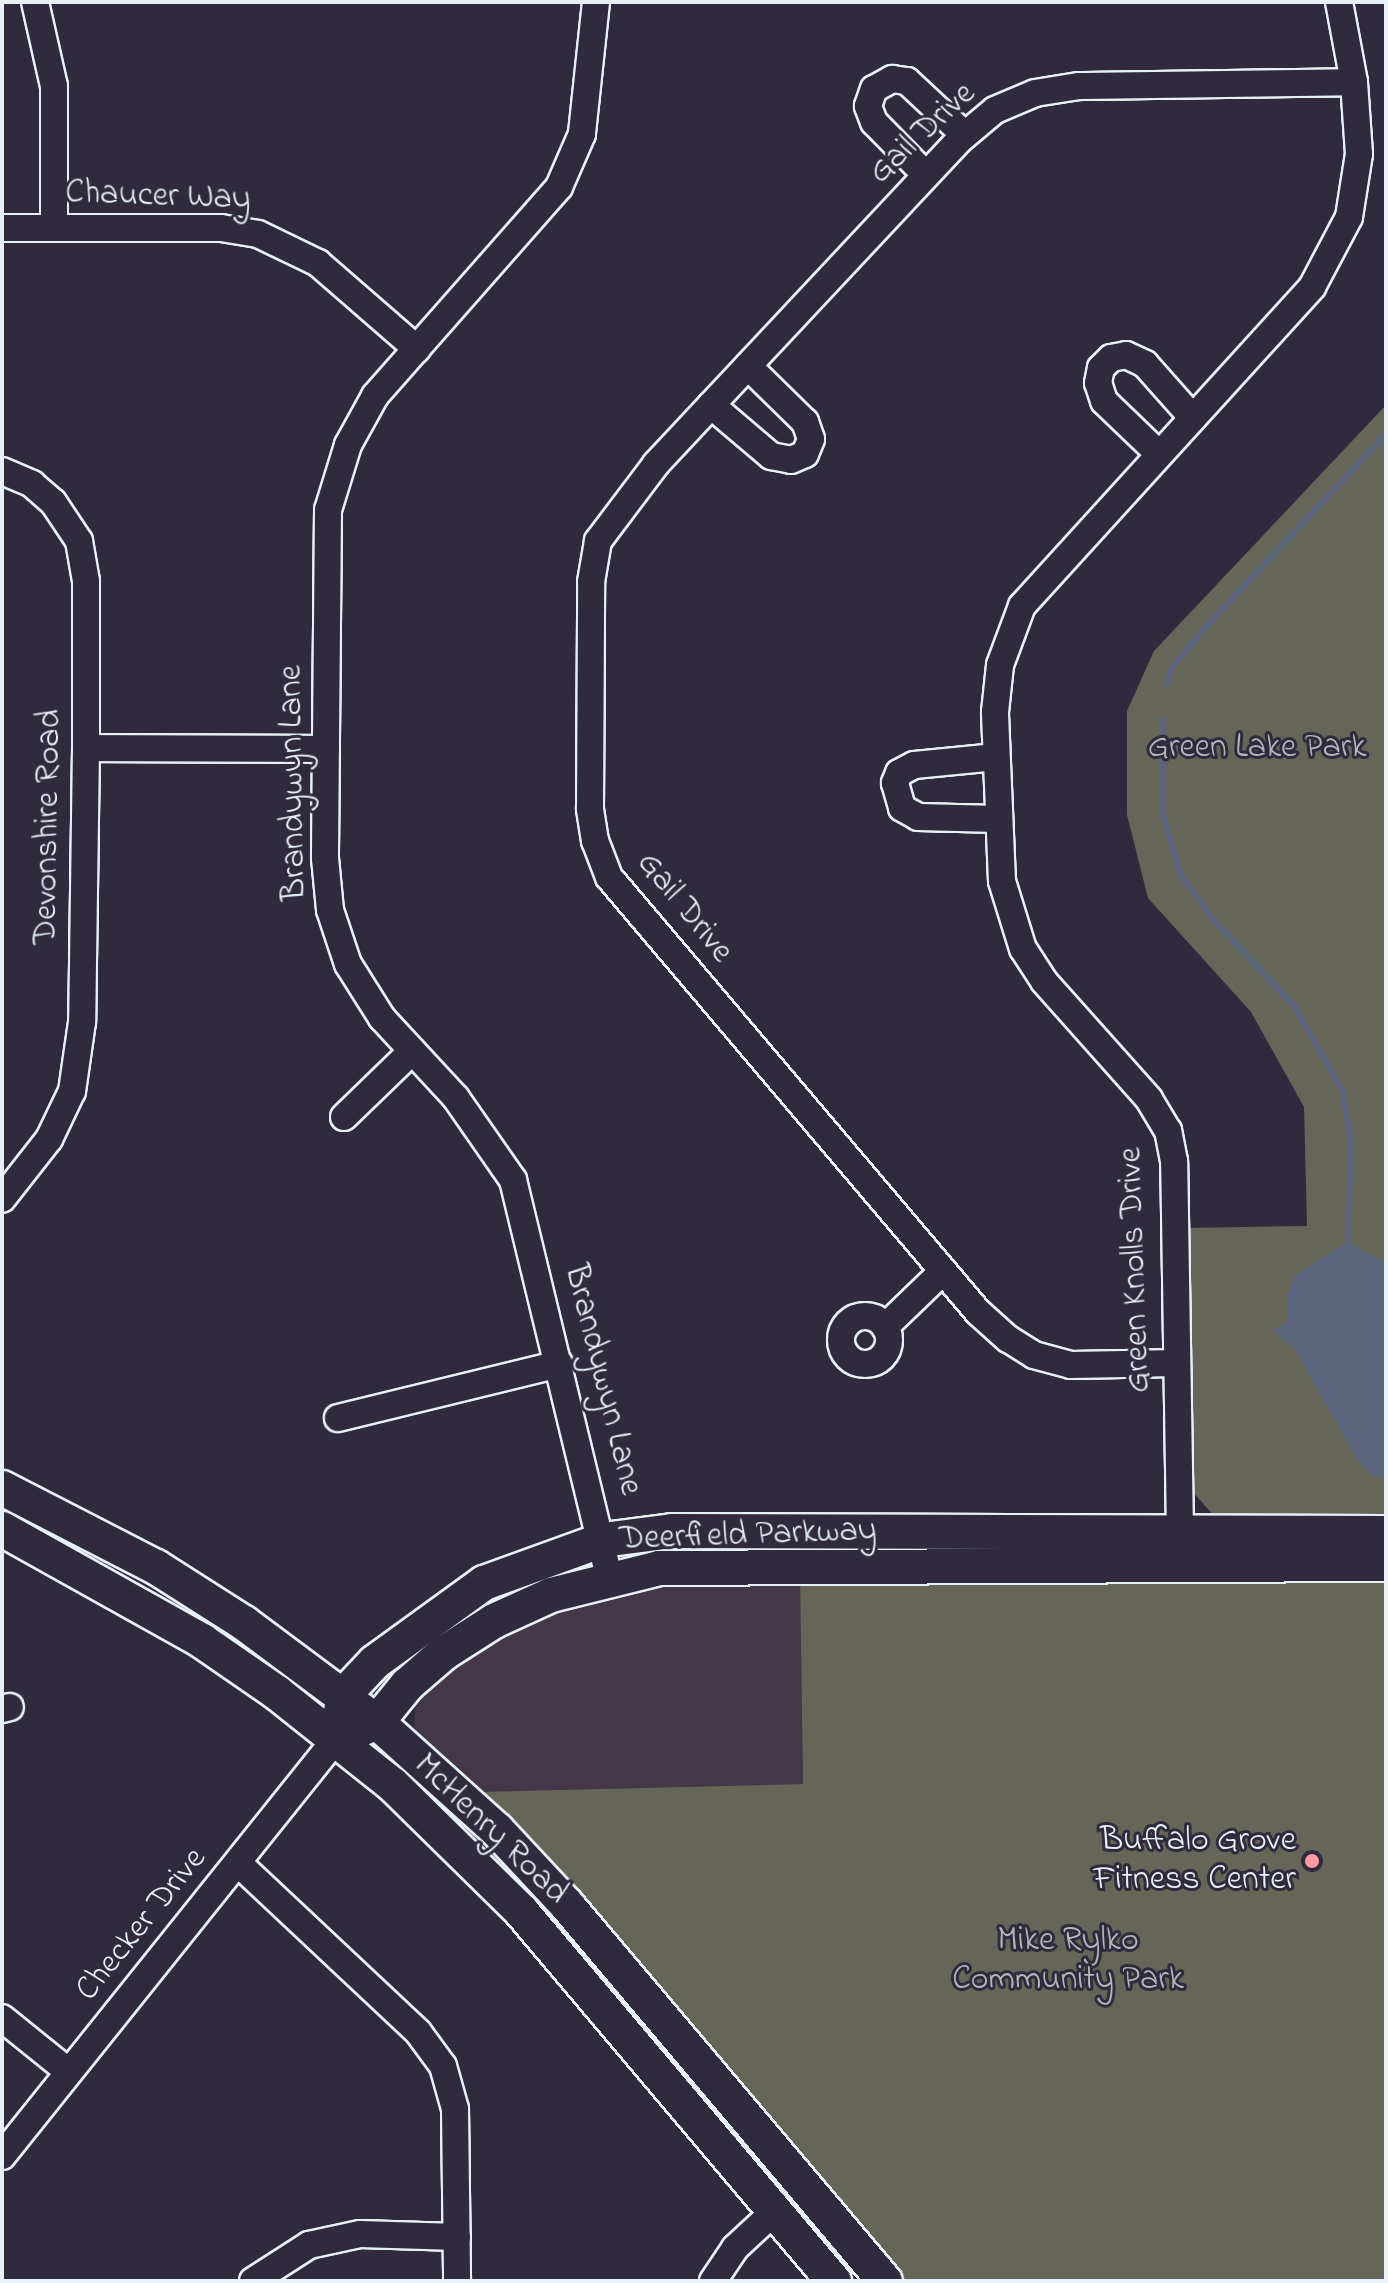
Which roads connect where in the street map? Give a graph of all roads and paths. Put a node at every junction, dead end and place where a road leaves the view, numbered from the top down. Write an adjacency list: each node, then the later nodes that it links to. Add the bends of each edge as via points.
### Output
1 (35, 2): 8 (street, via 54,86)
2 (596, 2): 9 (street, Brandywyn Lane, via 582,134 559,187)
3 (1339, 2): 4 (street, Green Knolls Drive)
4 (1354, 82): 5 (street, Gail Drive, via 1079,86 1035,93 995,110); 12 (street, Green Knolls Drive, via 1359,154 1349,217 1312,287)
5 (965, 135): 6 (street, Gail Drive); 6 (street, via 907,81 892,79 874,89 868,106 874,122)
6 (926, 175): 10 (street, Gail Drive)
7 (2, 228): 8 (street, Chaucer Way)
8 (54, 228): 9 (street, Chaucer Way, via 221,228 258,234 318,263)
9 (417, 349): 16 (street, Brandywyn Lane, via 375,396 348,445 328,510)
10 (748, 366): 11 (street, Gail Drive); 11 (street, via 805,422 811,439 805,454 791,460 771,456)
11 (711, 405): 22 (street, Gail Drive, via 613,514 598,541 591,582 590,808 595,841 609,877)
12 (1193, 418): 13 (street, Green Knolls Drive); 13 (street, via 1145,364 1126,355 1111,358 1101,368 1098,383 1104,401)
13 (1159, 454): 17 (street, Green Knolls Drive, via 1022,606 1000,665)
14 (2, 471): 15 (street, Devonshire Road, via 32,484 53,502 79,541 86,581)
15 (86, 748): 16 (street); 21 (street, Devonshire Road, via 82,1022 72,1091 49,1139)
16 (326, 749): 19 (street, Brandywyn Lane, via 330,910 348,964 382,1018)
17 (996, 757): 18 (street, Green Knolls Drive); 18 (street, via 914,765 899,773 895,783 902,808 918,817)
18 (998, 819): 24 (street, Green Knolls Drive, via 1002,881 1023,949 1044,981 1149,1099 1168,1131 1174,1161)
19 (412, 1051): 20 (street); 25 (street, Brandywyn Lane, via 456,1098 513,1180)
20 (344, 1117)
21 (2, 1199)
22 (943, 1271): 23 (street); 24 (street, Gail Drive, via 978,1312 1034,1355 1071,1365)
23 (885, 1327)
24 (1177, 1363): 29 (street, Green Knolls Drive)
25 (560, 1364): 26 (street); 31 (street, Brandywyn Lane)
26 (338, 1418)
27 (2, 1488): 34 (main road, McHenry Road, via 156,1567)
28 (2, 1529): 36 (main road, McHenry Road, via 202,1641)
29 (1180, 1533): 30 (main road, Deerfield Parkway); 31 (main road, Deerfield Parkway, via 672,1531)
30 (1386, 1533)
31 (603, 1540): 33 (street, Brandywyn Lane); 34 (main road, Deerfield Parkway, via 484,1583 375,1662)
32 (1386, 1564): 33 (main road, Deerfield Parkway, via 659,1568)
33 (609, 1577): 35 (main road, Deerfield Parkway, via 551,1595 456,1645 407,1685)
34 (344, 1695): 35 (main road, McHenry Road); 36 (main road)
35 (377, 1722): 36 (main road, Deerfield Parkway); 47 (main road, McHenry Road, via 497,1830 566,1904)
36 (336, 1739): 37 (street, Checker Drive); 41 (main road, McHenry Road, via 393,1785 521,1911)
37 (238, 1863): 39 (street, Checker Drive); 42 (street, via 418,2032 443,2066 455,2109)
38 (2, 2018): 39 (street)
39 (69, 2072): 40 (street, Checker Drive)
40 (2, 2156)
41 (775, 2211): 45 (street, via 735,2248); 46 (main road, McHenry Road)
42 (457, 2237): 43 (street, via 360,2234 322,2242 270,2266); 44 (street)
43 (253, 2281)
44 (457, 2281)
45 (713, 2281)
46 (834, 2281)
47 (885, 2281)

